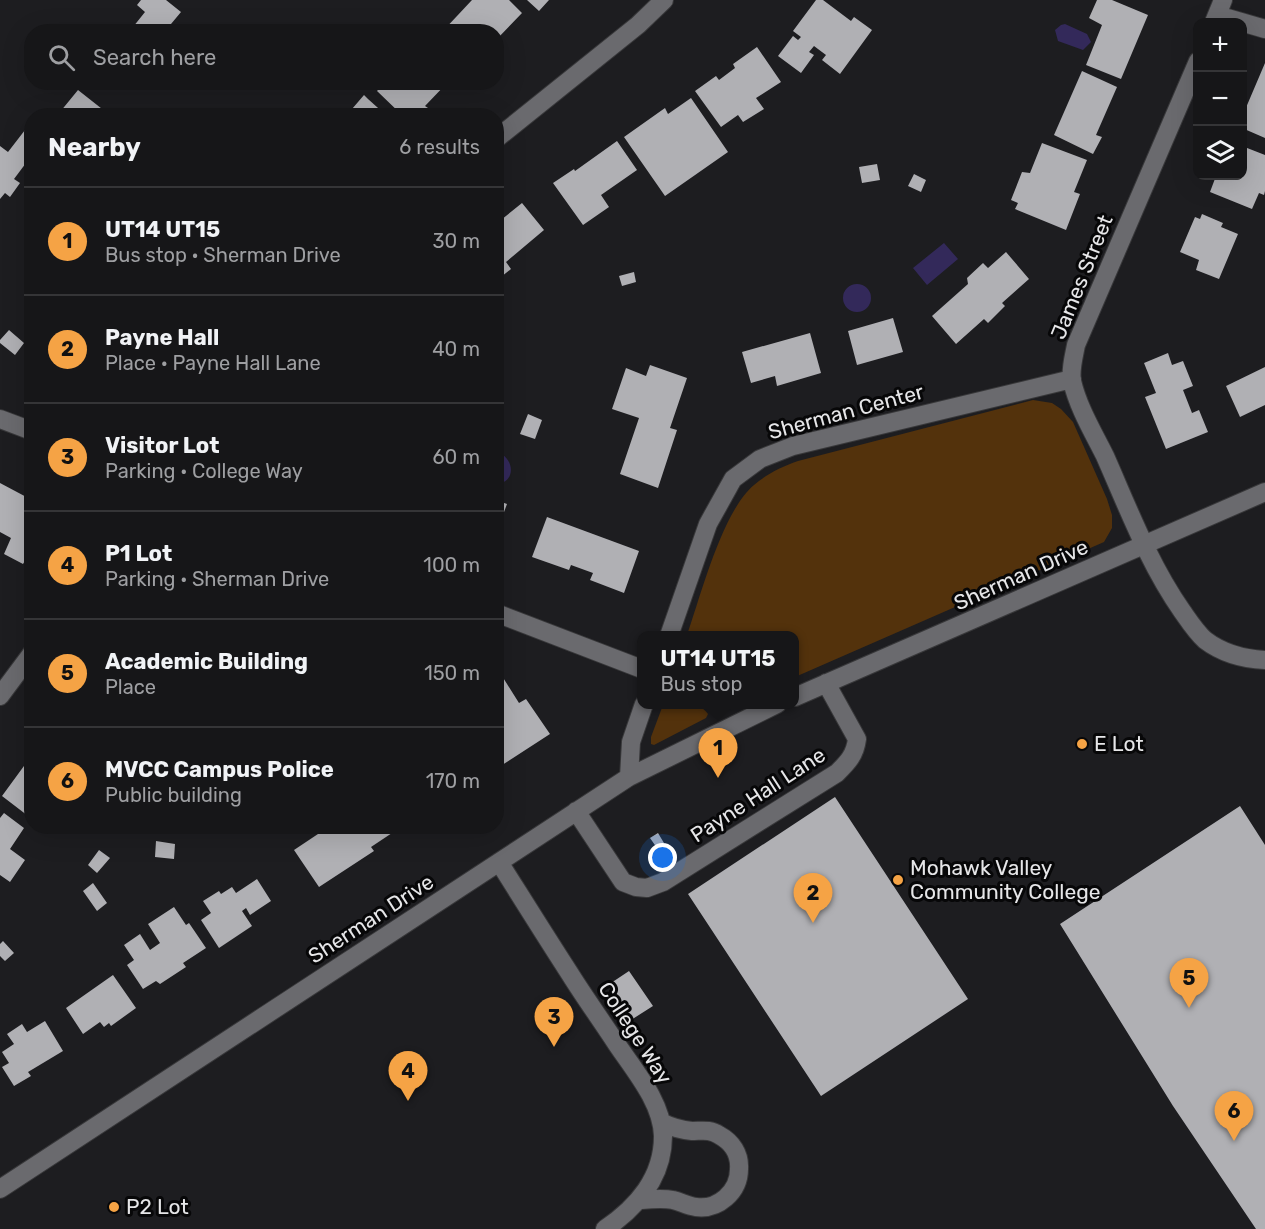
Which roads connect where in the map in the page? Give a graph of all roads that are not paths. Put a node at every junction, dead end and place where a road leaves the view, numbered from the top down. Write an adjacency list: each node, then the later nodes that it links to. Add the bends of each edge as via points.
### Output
1 (664, 0): 5 (street)
2 (1218, 13): 3 (street)
3 (1265, 28)
4 (1193, 70): 6 (street, James Street, via 1076,345)
5 (504, 133)
6 (1072, 379): 10 (street, James Street); 12 (street, Sherman Center, via 793,446 752,464 733,479 708,524)
7 (0, 419): 8 (street)
8 (24, 428)
9 (1265, 492): 10 (street, Sherman Drive)
10 (1145, 545): 13 (street, James Street, via 1177,604 1205,640 1241,657); 16 (street, Sherman Drive)
11 (504, 616): 15 (street)
12 (671, 631)
13 (1265, 660)
14 (24, 664): 18 (street)
15 (637, 667)
16 (826, 683): 17 (street, Sherman Drive); 22 (street, Payne Hall Lane, via 856,739 851,758 837,772 663,882 647,888 623,882)
17 (799, 695)
18 (0, 696)
19 (643, 709): 21 (street, via 631,742)
20 (760, 709): 21 (street, Sherman Drive)
21 (629, 777): 22 (street, Sherman Drive)
22 (576, 811): 23 (street, Sherman Drive)
23 (500, 862): 24 (street, College Way, via 656,1106); 25 (street, Sherman Drive)
24 (661, 1122): 26 (street, College Way, via 660,1156); 26 (street, via 718,1134 735,1150 740,1171 732,1192 715,1205 693,1206 672,1199)
25 (0, 1190)
26 (641, 1200): 27 (street, College Way)
27 (605, 1229)

